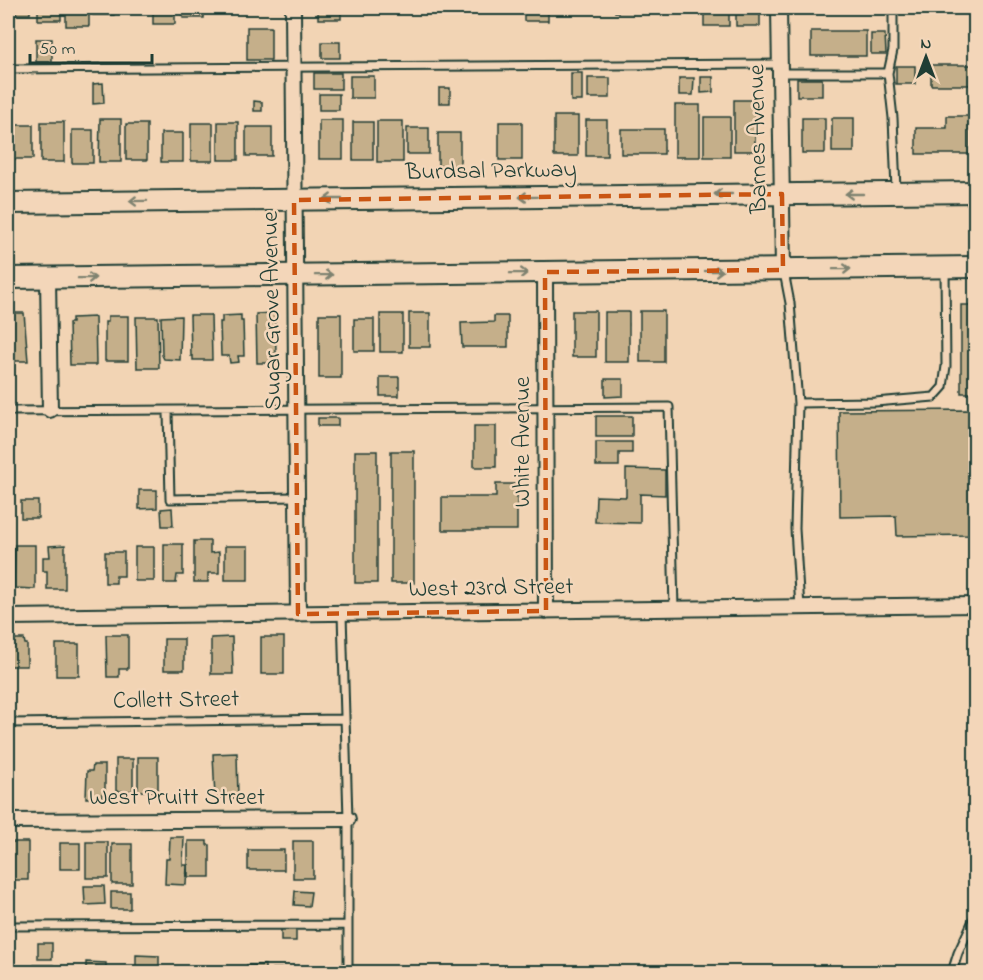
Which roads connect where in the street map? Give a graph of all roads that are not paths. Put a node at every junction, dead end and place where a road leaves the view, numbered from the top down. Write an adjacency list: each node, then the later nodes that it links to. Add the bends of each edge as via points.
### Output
1 (293, 8): 4 (street, Sugar Grove Avenue)
2 (779, 8): 5 (street, Barnes Avenue)
3 (893, 8): 7 (lane, via 893,50)
4 (293, 66): 5 (lane); 6 (lane); 11 (street, Sugar Grove Avenue)
5 (780, 68): 7 (lane); 10 (street, Barnes Avenue)
6 (8, 69)
7 (888, 73): 9 (lane)
8 (975, 192): 9 (street, Burdsal Parkway)
9 (896, 193): 10 (street, Burdsal Parkway, one-way to 10)
10 (782, 194): 11 (street, Burdsal Parkway, one-way to 11); 15 (street, Barnes Avenue)
11 (294, 200): 12 (street, Burdsal Parkway, one-way to 12); 17 (street, Sugar Grove Avenue)
12 (8, 203)
13 (945, 267): 14 (street); 15 (street, one-way to 13); 20 (lane, via 946,366 943,387 934,397)
14 (975, 267)
15 (783, 270): 16 (street, one-way to 15); 20 (lane, via 790,303)
16 (545, 272): 17 (street, one-way to 16); 21 (street, White Avenue)
17 (295, 275): 19 (street, one-way to 17); 23 (street, Sugar Grove Avenue)
18 (8, 278): 19 (street)
19 (48, 278): 22 (street)
20 (798, 403): 28 (lane, via 795,529)
21 (545, 408): 23 (lane); 29 (lane, via 669,407); 30 (street, White Avenue)
22 (50, 410): 24 (lane); 25 (lane)
23 (296, 410): 25 (lane); 26 (street, Sugar Grove Avenue)
24 (8, 411)
25 (168, 411): 26 (lane, via 170,499)
26 (297, 497): 31 (street, Sugar Grove Avenue)
27 (975, 605): 28 (street, West 23rd Street)
28 (800, 608): 29 (street, West 23rd Street)
29 (674, 609): 30 (street, West 23rd Street)
30 (546, 611): 32 (street, West 23rd Street)
31 (298, 614): 32 (street, West 23rd Street); 33 (street, West 23rd Street)
32 (342, 614): 34 (lane)
33 (8, 617)
34 (345, 719): 35 (lane, Collett Street); 36 (lane)
35 (8, 723)
36 (348, 819): 37 (street, West Pruitt Street); 39 (lane)
37 (8, 821)
38 (975, 914): 42 (lane)
39 (348, 925): 40 (lane); 41 (lane)
40 (8, 926)
41 (348, 972)
42 (952, 972)

